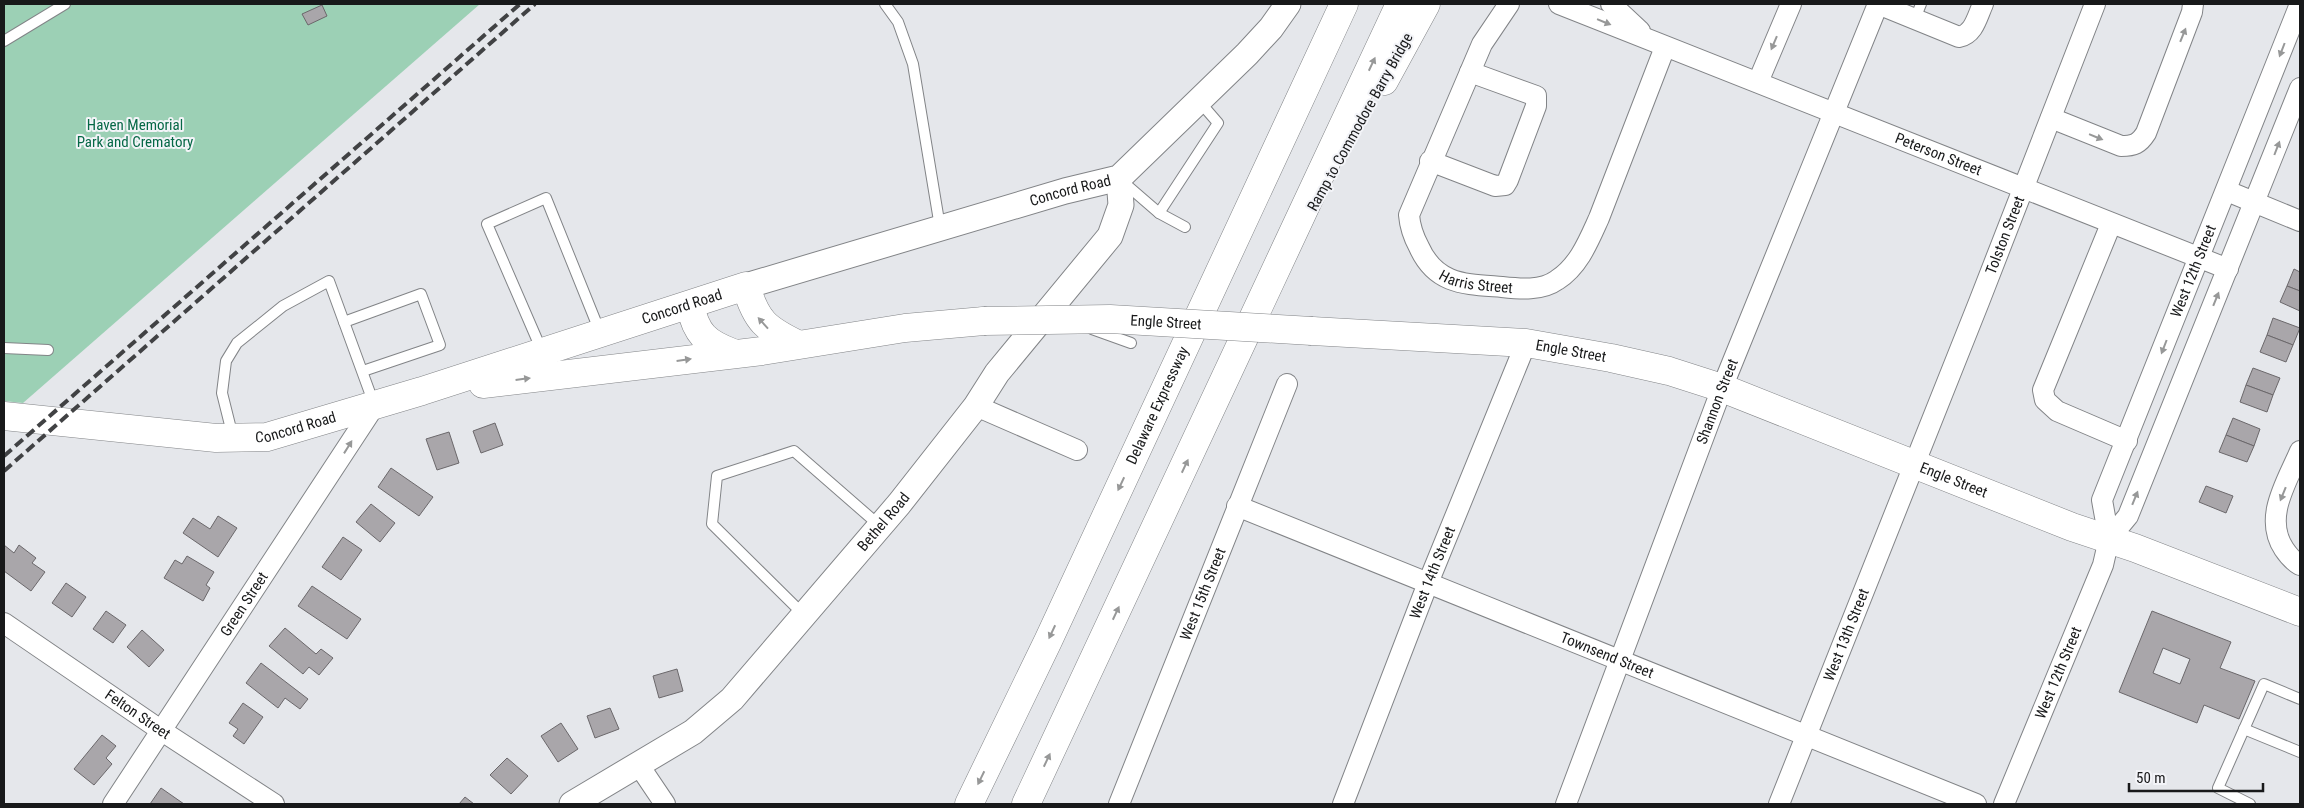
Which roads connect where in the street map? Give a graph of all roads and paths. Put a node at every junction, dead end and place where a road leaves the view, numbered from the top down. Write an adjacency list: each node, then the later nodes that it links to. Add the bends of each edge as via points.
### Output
1 (65, 4): 18 (lane)
2 (885, 4): 35 (lane, via 898,22 913,64)
3 (1326, 4): 52 (main road, via 1241,189)
4 (1344, 4): 52 (main road, Delaware Expressway)
5 (1400, 4): 37 (main road, one-way to 5)
6 (1426, 4): 37 (main road, Ramp to Commodore Barry Bridge, via 1348,150)
7 (1509, 4): 20 (street, Harris Street, via 1482,44)
8 (1559, 4): 19 (street, Peterson Street, one-way to 19)
9 (1611, 4): 19 (street, Peterson Street)
10 (1791, 4): 21 (street, one-way to 21)
11 (1878, 4): 17 (street); 24 (street, Shannon Street)
12 (1983, 4): 17 (street, via 1971,30 1959,37 1949,34)
13 (2095, 4): 25 (street, Tolston Street)
14 (2193, 4): 25 (street, one-way to 14, via 2121,146 2140,143)
15 (2300, 4): 29 (street, West 12th Street, one-way to 29)
16 (1283, 6): 23 (street, Concord Road, via 1247,54)
17 (1918, 12)
18 (4, 41)
19 (1657, 43): 21 (street, Peterson Street); 26 (street, Harris Street, via 1587,245 1571,268 1556,282 1527,288 1472,285 1444,278 1431,268 1414,239 1409,215)
20 (1470, 72): 26 (street, Harris Street); 26 (street, via 1536,96 1536,106 1508,180 1505,185 1495,186)
21 (1758, 82): 24 (street, Peterson Street)
22 (2300, 88): 30 (street, West 12th Street, one-way to 22)
23 (1199, 101): 27 (street, Concord Road); 31 (lane, via 1218,122)
24 (1835, 113): 28 (street, Peterson Street); 54 (street, Shannon Street)
25 (2051, 118): 28 (street, Tolston Street)
26 (1430, 161)
27 (1119, 178): 31 (lane); 35 (street, Concord Road); 41 (street, Bethel Road, via 1121,204 1110,236)
28 (2022, 189): 33 (street, Peterson Street); 63 (street, Tolston Street)
29 (2227, 191): 30 (street); 36 (street, West 12th Street)
30 (2255, 203): 32 (street); 38 (street, West 12th Street)
31 (1159, 213): 34 (lane)
32 (2300, 221)
33 (2111, 224): 36 (street, Peterson Street); 60 (street, via 2043,390 2045,400 2057,412)
34 (1185, 227)
35 (941, 228): 39 (street, Concord Road)
36 (2198, 258): 38 (street, Peterson Street); 60 (street, West 12th Street, one-way to 60)
37 (1278, 267): 84 (main road, one-way to 37)
38 (2228, 269): 66 (street, West 12th Street, one-way to 38, via 2128,516)
39 (746, 286): 40 (main road, Concord Road); 46 (main road, one-way to 39, via 775,334 760,321)
40 (690, 304): 43 (main road, Concord Road); 50 (main road, via 696,325 707,341)
41 (1046, 312): 44 (lane); 57 (street, Bethel Road, via 997,373)
42 (344, 322): 51 (lane); 51 (lane, via 421,294 440,344); 59 (lane, via 328,281 283,306 237,343 226,361 222,393)
43 (601, 333): 49 (main road, Concord Road); 49 (lane, via 546,198 487,224)
44 (1131, 343)
45 (1526, 343): 46 (main road, Engle Street, bridge, via 1110,319 984,321 905,328); 54 (main road, Engle Street, via 1630,362); 68 (street, West 14th Street)
46 (797, 344): 50 (main road, Engle Street)
47 (4, 348): 48 (lane)
48 (48, 350)
49 (542, 352): 55 (main road, Concord Road)
50 (733, 353): 55 (main road, Engle Street, one-way to 50)
51 (363, 371): 56 (lane)
52 (1171, 377): 83 (main road, Delaware Expressway, one-way to 83)
53 (1287, 384): 64 (street, West 15th Street)
54 (1722, 388): 63 (main road, Engle Street); 72 (street, Shannon Street)
55 (422, 391): 56 (main road, Concord Road)
56 (375, 405): 59 (main road, Concord Road, via 267,437); 75 (street, Green Street, one-way to 56)
57 (976, 406): 61 (street); 65 (street, Bethel Road)
58 (4, 416): 59 (main road, Concord Road)
59 (233, 438)
60 (2126, 441): 66 (street, West 12th Street, via 2102,500)
61 (1077, 450)
62 (2300, 451): 67 (street, one-way to 67, via 2276,512 2274,526 2288,554)
63 (1913, 464): 66 (main road, Engle Street); 76 (street, West 13th Street)
64 (1237, 506): 68 (street, Townsend Street); 85 (street, West 15th Street)
65 (880, 526): 70 (street, Bethel Road); 70 (lane, via 794,451 717,476 712,524)
66 (2109, 539): 69 (main road, Engle Street); 90 (street, West 12th Street, via 2103,565)
67 (2300, 565)
68 (1428, 583): 72 (street, Townsend Street); 86 (street, West 14th Street)
69 (2300, 612)
70 (805, 616): 78 (street, Bethel Road, via 732,700 712,718)
71 (4, 622): 75 (street, Felton Street)
72 (1621, 661): 76 (street, Townsend Street); 87 (street, Shannon Street)
73 (2300, 699): 74 (lane, via 2264,684)
74 (2244, 729): 77 (lane); 91 (lane, via 2218,788)
75 (162, 731): 79 (street, Green Street); 80 (street, Felton Street)
76 (1805, 735): 88 (street, West 13th Street); 89 (street, Townsend Street)
77 (2300, 752)
78 (638, 764): 81 (street, Bethel Road); 82 (street)
79 (113, 804)
80 (274, 804)
81 (572, 804)
82 (664, 804)
83 (969, 804)
84 (1026, 804)
85 (1119, 804)
86 (1343, 804)
87 (1566, 804)
88 (1779, 804)
89 (1976, 804)
90 (2004, 804)
91 (2250, 804)

